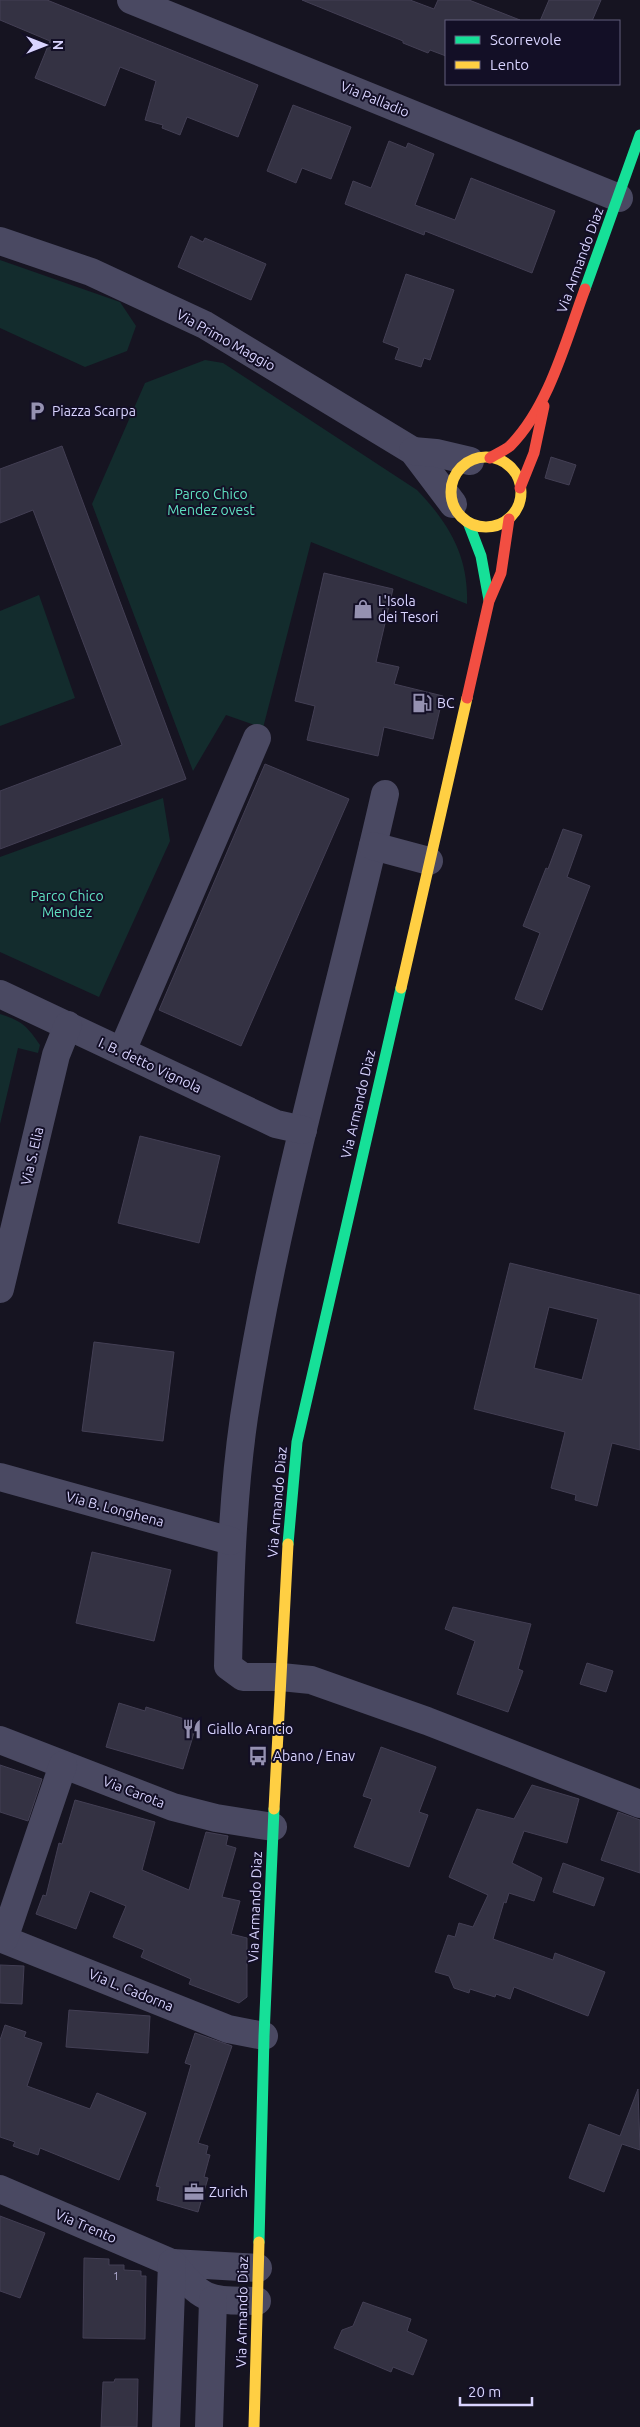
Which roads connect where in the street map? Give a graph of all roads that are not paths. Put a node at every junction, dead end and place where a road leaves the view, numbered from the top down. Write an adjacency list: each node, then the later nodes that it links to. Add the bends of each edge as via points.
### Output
1 (131, 0): 3 (street, Via Palladio)
2 (640, 135): 3 (street, Via Armando Diaz)
3 (619, 198): 5 (street, Via Armando Diaz)
4 (0, 241): 6 (street, Via Primo Maggio, via 90,272 205,325)
5 (544, 396): 7 (street, Via Armando Diaz, via 508,448); 8 (street, Via Armando Diaz, via 536,444)
6 (413, 451): 7 (street, Via Primo Maggio); 9 (street, Via Primo Maggio)
7 (480, 459): 8 (street, via 501,461 511,468); 9 (street, via 460,468 453,479 451,491)
8 (520, 488): 10 (street, via 520,499)
9 (460, 513): 10 (street, via 482,527 496,526); 11 (street, Via Armando Diaz, via 481,556)
10 (509, 519): 11 (street, Via Armando Diaz, via 501,573)
11 (489, 601): 15 (street, Via Armando Diaz)
12 (257, 738): 18 (street)
13 (385, 794): 14 (street)
14 (373, 846): 15 (street); 19 (street)
15 (429, 861): 23 (street, Via Armando Diaz, via 297,1442 284,1589)
16 (0, 994): 17 (street, I. B. detto Vignola)
17 (68, 1025): 18 (street, I. B. detto Vignola); 20 (street, Via S. Elia, via 56,1055)
18 (122, 1051): 19 (street, I. B. detto Vignola, via 276,1124)
19 (303, 1130): 22 (street, via 244,1418)
20 (0, 1289)
21 (0, 1477): 22 (street, Via B. Longhena)
22 (231, 1541): 23 (street, via 228,1666 242,1677)
23 (281, 1677): 26 (street, via 312,1680 427,1720); 27 (street, Via Armando Diaz)
24 (0, 1740): 25 (street, Via Carota)
25 (63, 1765): 27 (street, Via Carota, via 173,1807); 28 (street)
26 (640, 1804)
27 (273, 1828): 29 (street, Via Armando Diaz)
28 (2, 1938): 29 (street, Via L. Cadorna, via 228,2029)
29 (264, 2036): 32 (street, Via Armando Diaz)
30 (0, 2189): 31 (street, Via Trento)
31 (172, 2263): 32 (street); 33 (street, via 191,2287); 35 (street)
32 (246, 2267): 34 (street, Via Armando Diaz)
33 (213, 2300): 34 (street); 36 (street)
34 (257, 2301): 37 (street, Via Armando Diaz)
35 (166, 2427)
36 (209, 2427)
37 (254, 2427)

